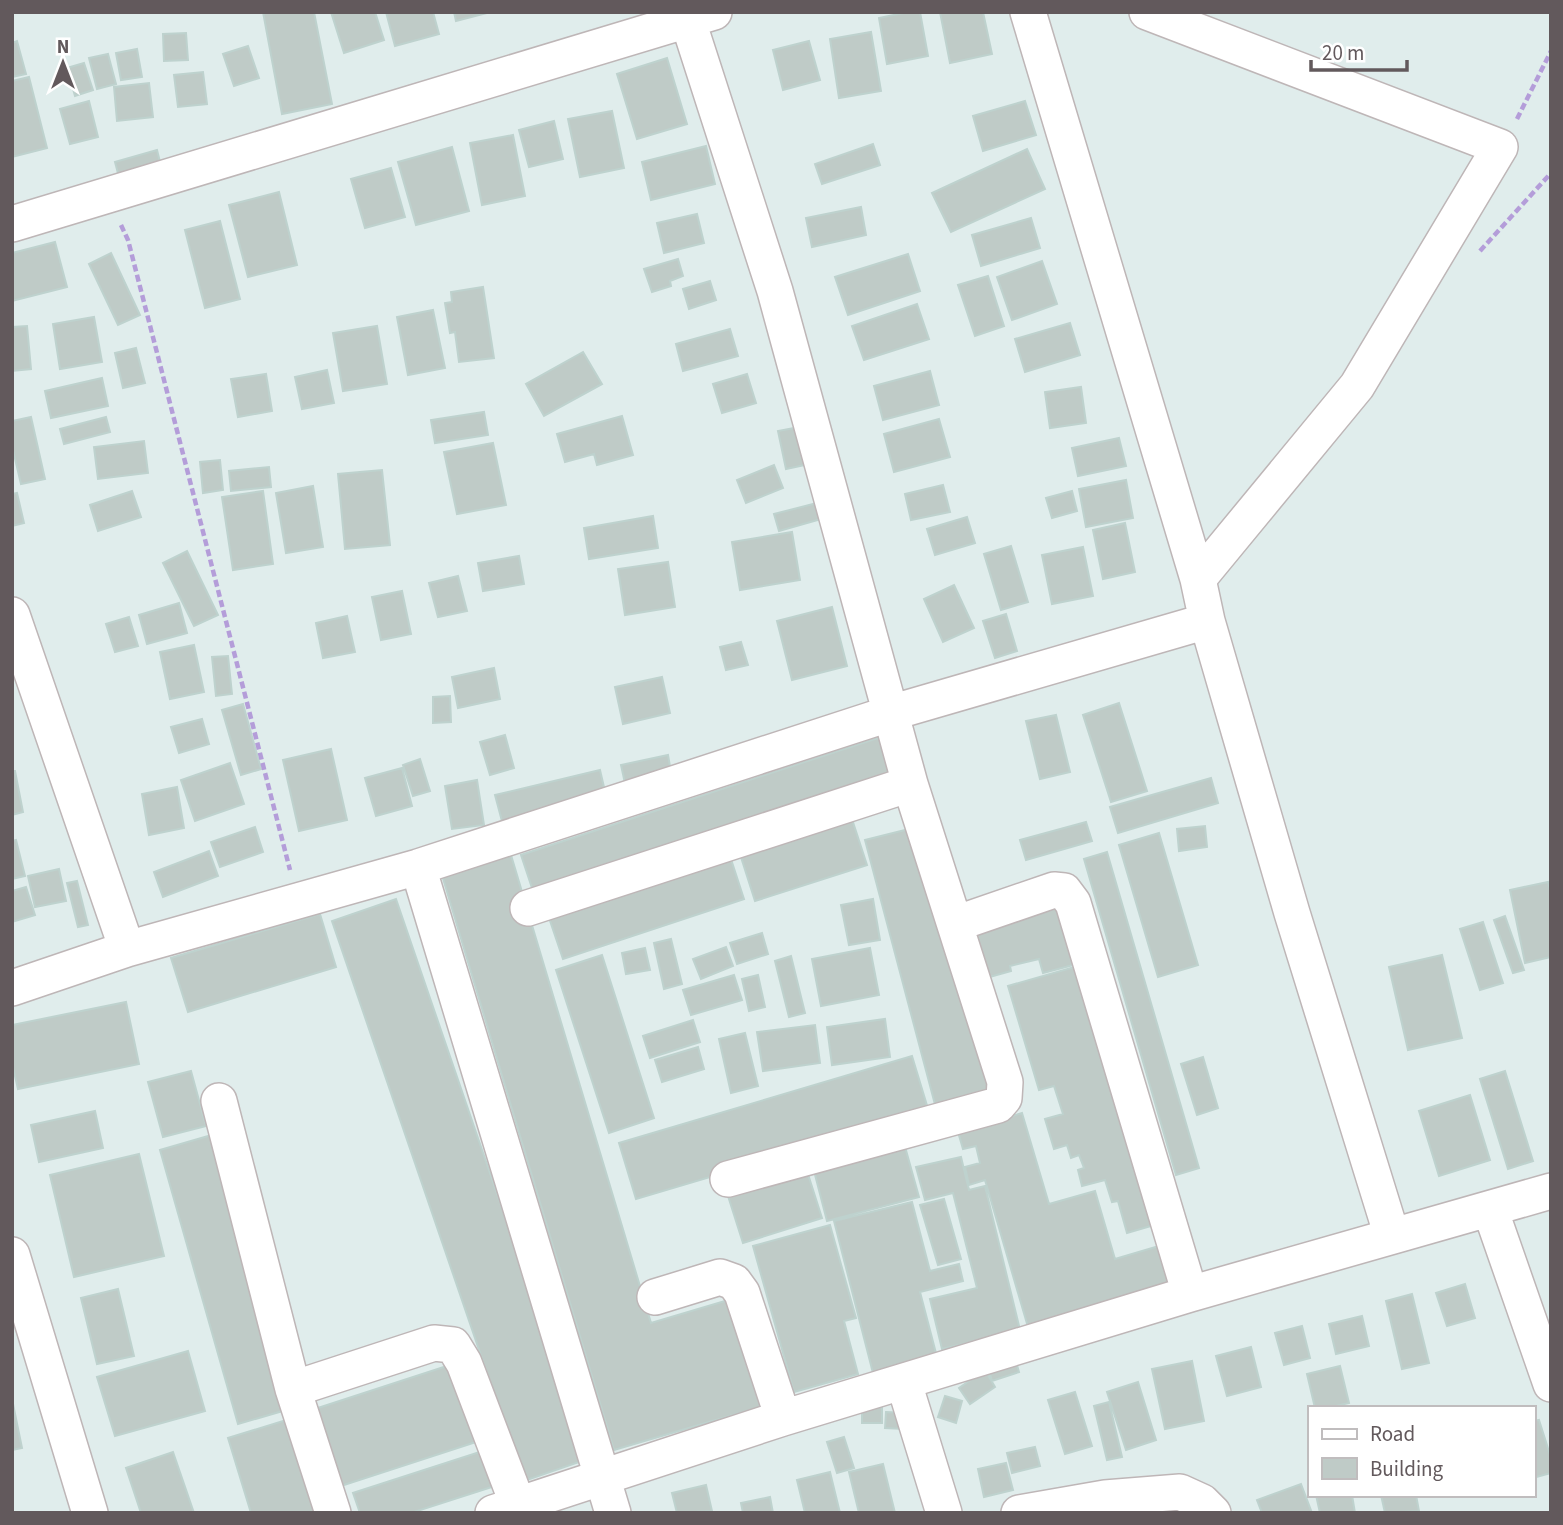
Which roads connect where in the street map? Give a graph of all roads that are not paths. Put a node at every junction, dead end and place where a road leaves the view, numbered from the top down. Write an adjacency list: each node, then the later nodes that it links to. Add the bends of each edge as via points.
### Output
1 (1028, 12): 5 (street)
2 (1147, 12): 5 (street, via 1500,147 1357,386)
3 (701, 17): 4 (street); 8 (street)
4 (12, 224)
5 (1198, 579): 7 (street)
6 (12, 615): 13 (street)
7 (1207, 621): 8 (street); 19 (street)
8 (890, 713): 9 (street); 10 (street)
9 (910, 784): 11 (street); 12 (street)
10 (418, 866): 13 (street); 28 (street)
11 (528, 908)
12 (955, 924): 16 (street, via 1005,1082 1004,1098 998,1104); 21 (street, via 1054,890 1069,896)
13 (127, 949): 14 (street)
14 (12, 988)
15 (219, 1101): 26 (street)
16 (728, 1179)
17 (1551, 1191): 18 (street)
18 (1490, 1209): 19 (street); 25 (street)
19 (1392, 1236): 21 (street)
20 (12, 1255): 23 (street)
21 (1190, 1294): 24 (street)
22 (655, 1297): 27 (street, via 720,1277 734,1282 742,1293)
23 (22, 1318): 30 (street)
24 (904, 1383): 27 (street); 33 (street)
25 (1551, 1384)
26 (293, 1389): 29 (street, via 434,1343 453,1345 464,1363); 31 (street)
27 (783, 1418): 28 (street)
28 (603, 1478): 29 (street); 32 (street)
29 (505, 1509)
30 (90, 1513)
31 (333, 1513)
32 (613, 1513)
33 (944, 1513)
34 (1019, 1513): 35 (street, via 1105,1498 1180,1492)
35 (1213, 1513)

